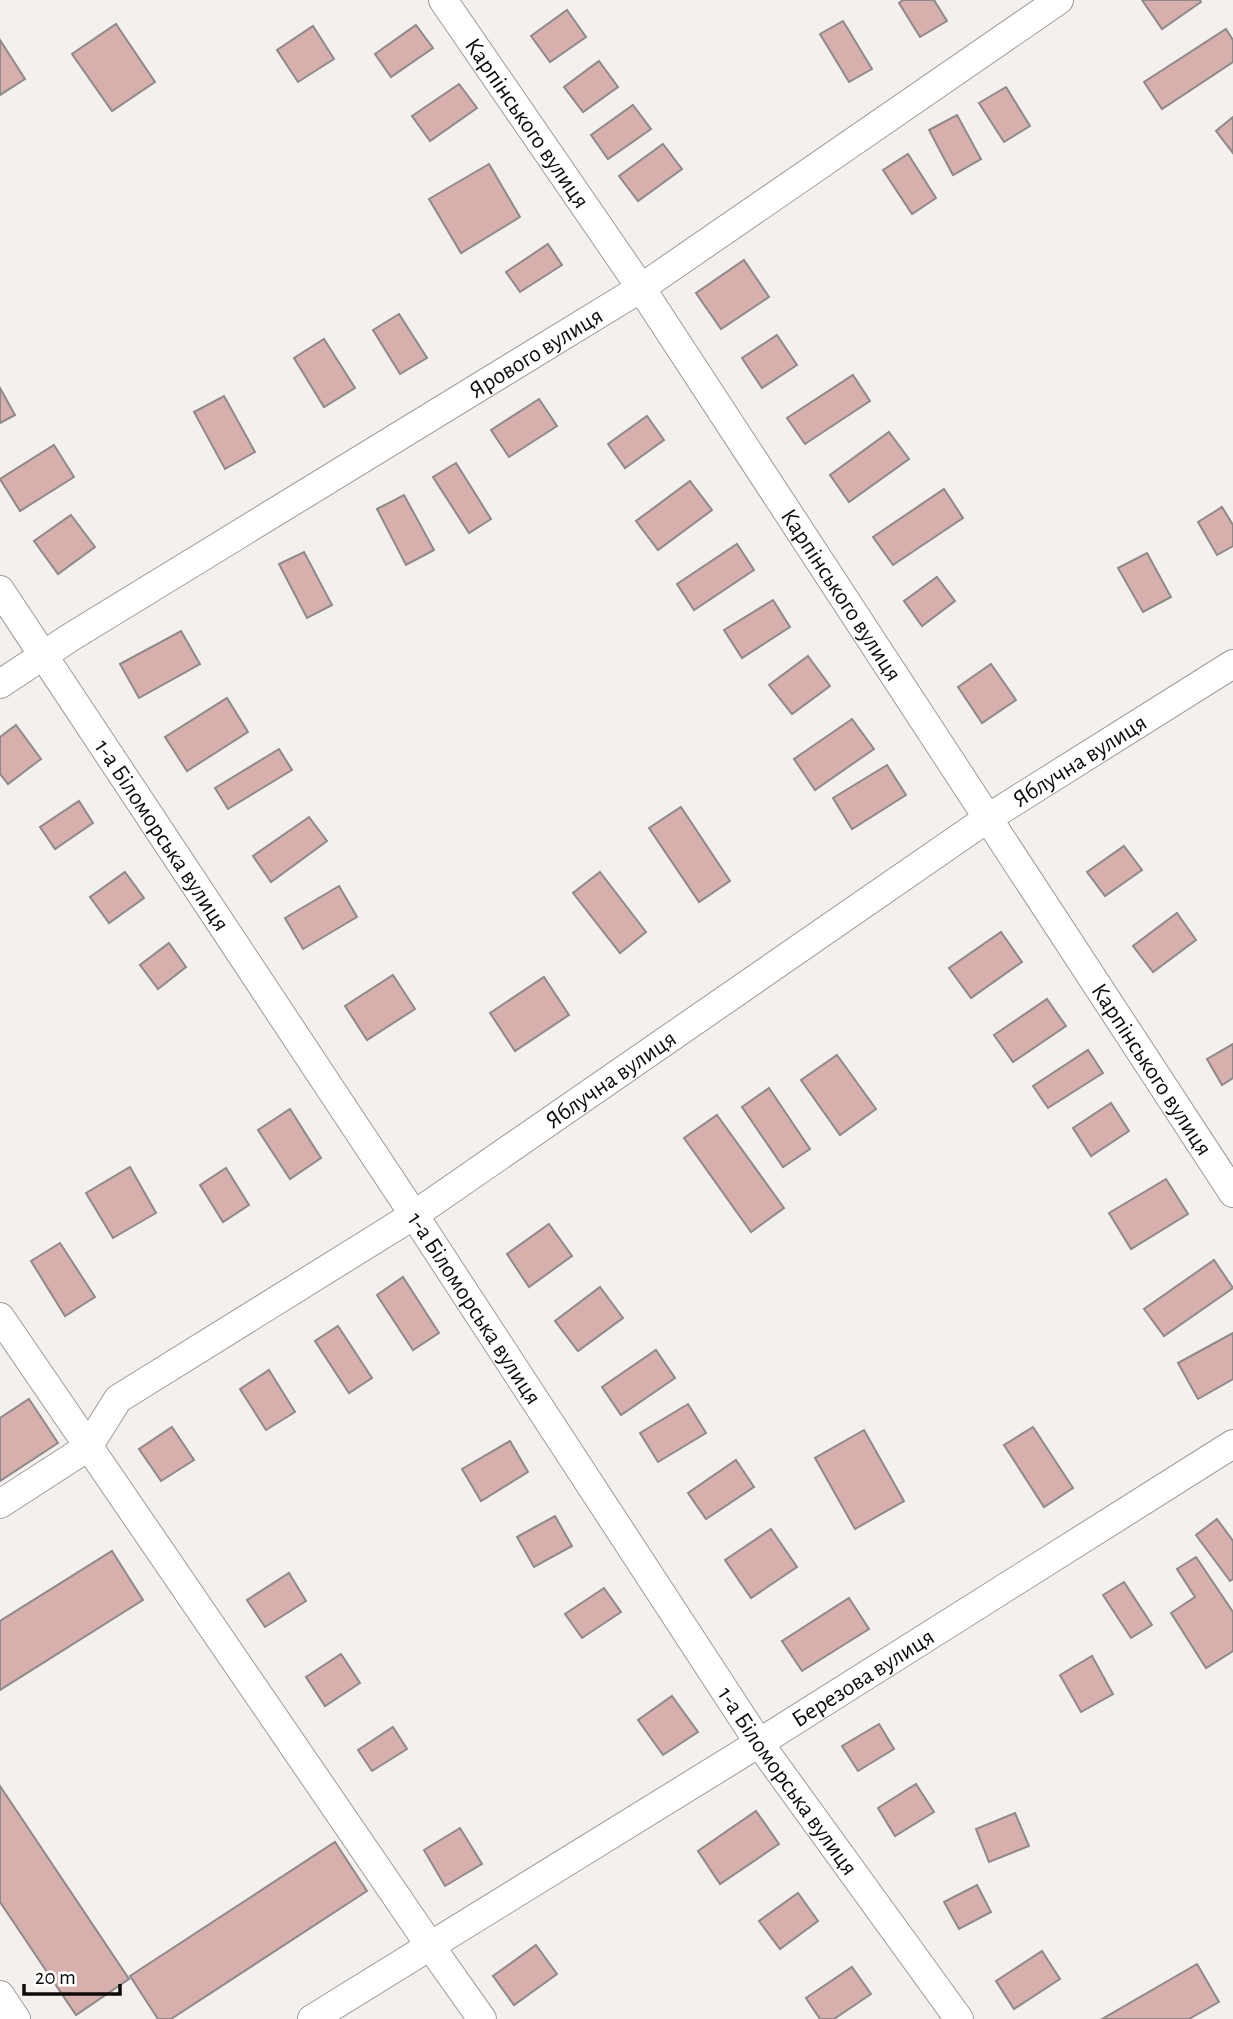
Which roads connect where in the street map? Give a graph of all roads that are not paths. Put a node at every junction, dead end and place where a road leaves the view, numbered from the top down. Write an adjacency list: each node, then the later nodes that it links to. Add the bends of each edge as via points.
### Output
1 (443, 0): 3 (street, Карпінського вулиця)
2 (1059, 0): 3 (street, Ярового вулиця)
3 (641, 288): 5 (street, Ярового вулиця); 8 (street, Карпінського вулиця)
4 (0, 590): 5 (street, 1-а Біломорська вулиця)
5 (43, 656): 7 (street, Ярового вулиця); 10 (street, 1-а Біломорська вулиця)
6 (1233, 664): 8 (street, Яблучна вулиця)
7 (0, 684)
8 (988, 818): 9 (street, Карпінського вулиця); 10 (street, Яблучна вулиця)
9 (1233, 1193)
10 (414, 1215): 13 (street, Яблучна вулиця, via 118,1399); 15 (street, 1-а Біломорська вулиця)
11 (0, 1317): 13 (street)
12 (1233, 1444): 15 (street, Березова вулиця)
13 (88, 1447): 14 (street, Яблучна вулиця); 16 (street)
14 (0, 1504)
15 (759, 1743): 16 (street, Березова вулиця); 21 (street, 1-а Біломорська вулиця)
16 (431, 1947): 19 (street, Березова вулиця); 20 (street)
17 (0, 1995): 18 (street)
18 (16, 2019)
19 (312, 2019)
20 (482, 2019)
21 (959, 2019)

